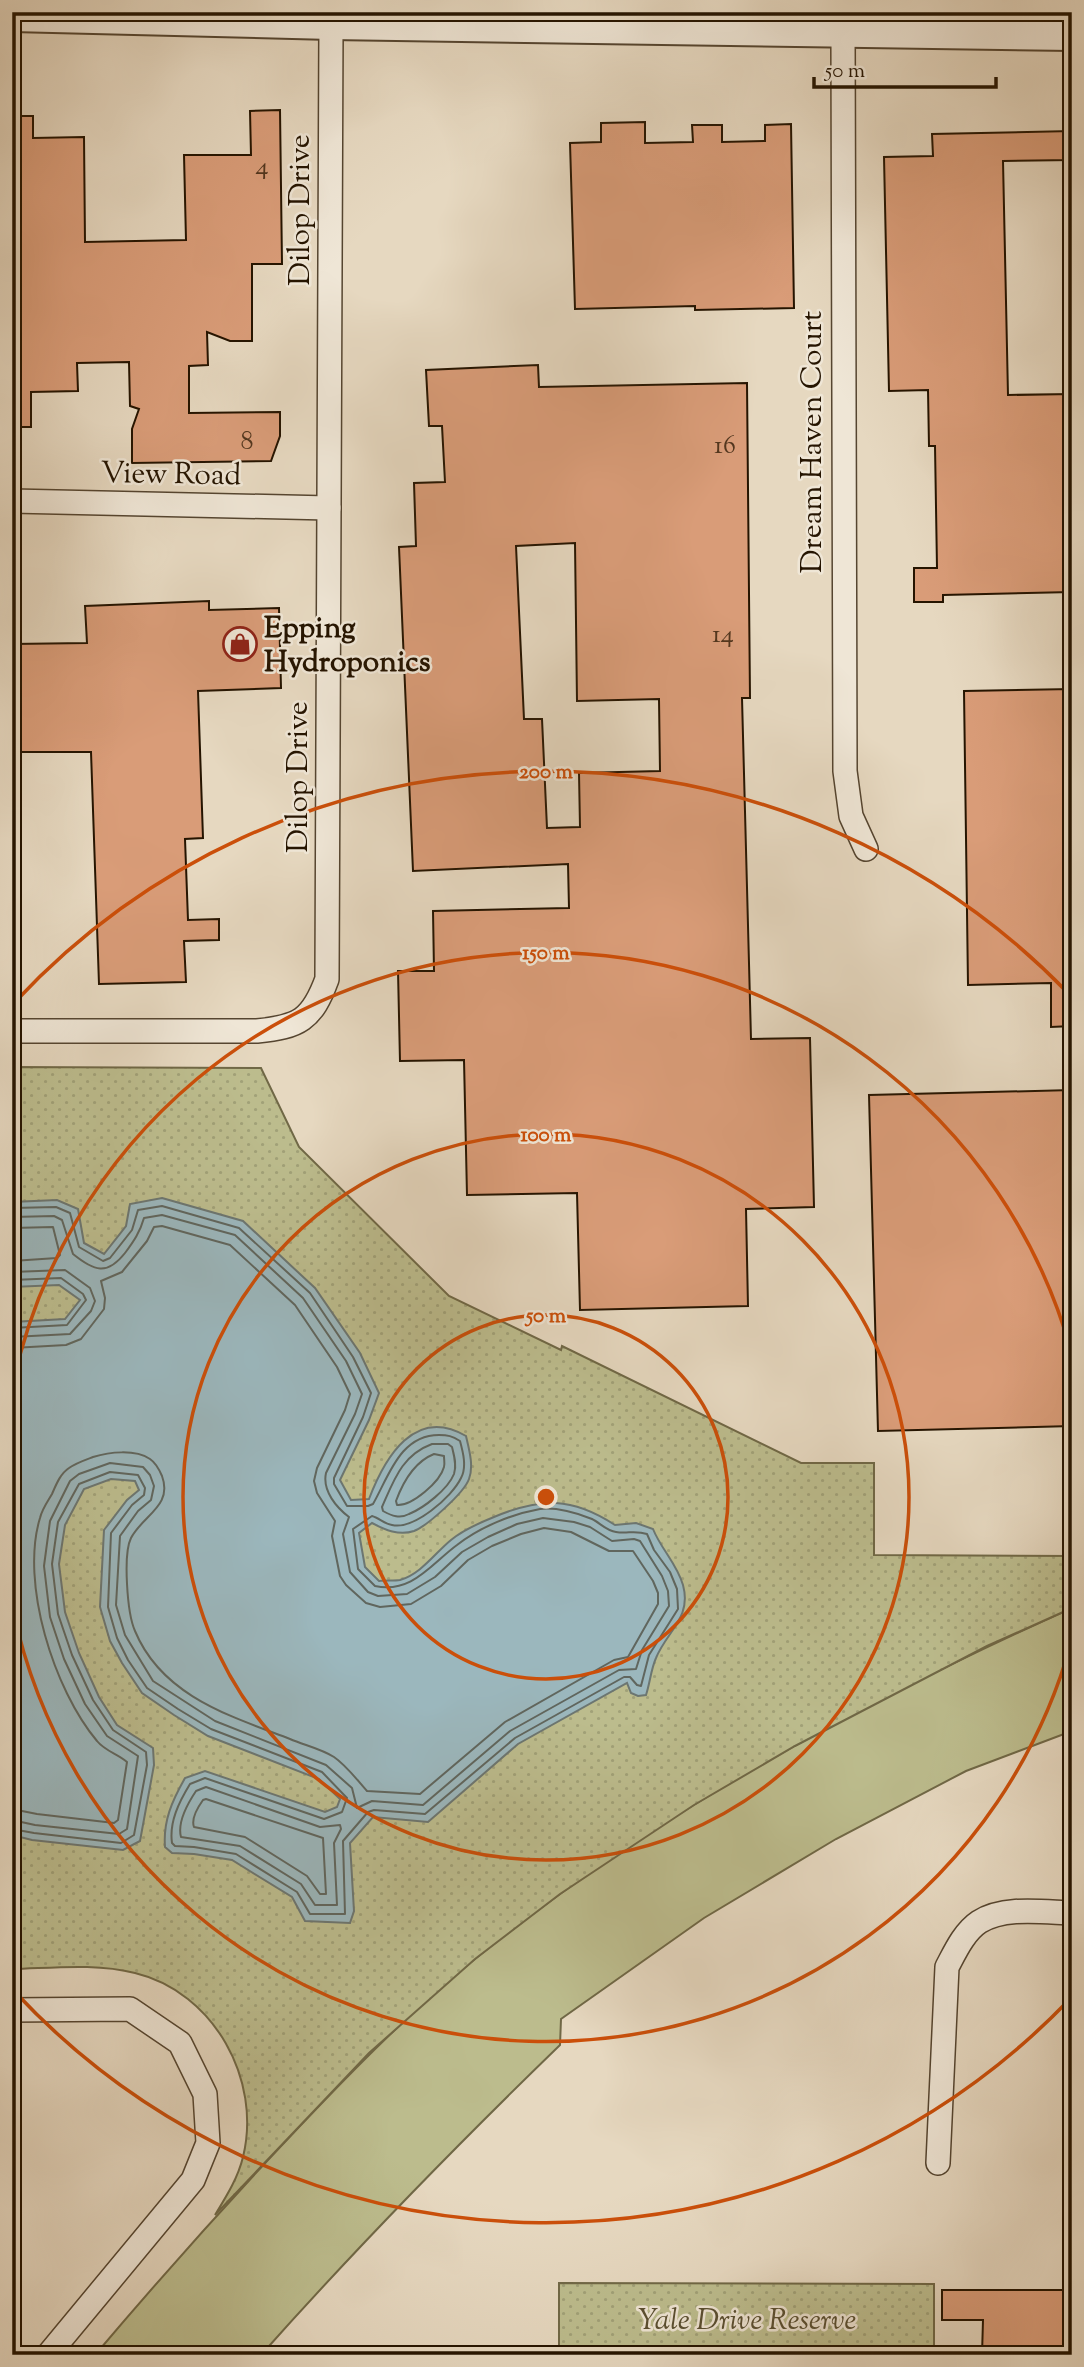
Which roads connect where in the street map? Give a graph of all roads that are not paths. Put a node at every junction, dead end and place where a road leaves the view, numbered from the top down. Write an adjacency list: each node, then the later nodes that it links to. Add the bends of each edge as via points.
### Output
1 (12, 17): 3 (street)
2 (510, 20): 3 (street); 4 (street)
3 (331, 25): 7 (street, Dilop Drive)
4 (843, 32): 5 (street); 8 (street, Dream Haven Court, via 845,759 851,816)
5 (1072, 36)
6 (12, 501): 7 (street, View Road)
7 (329, 508): 9 (street, Dilop Drive, via 329,961 321,996 298,1023 284,1028)
8 (866, 849)
9 (12, 1031)
10 (1072, 1913): 12 (street, via 1004,1913 979,1922 947,1967)
11 (12, 2010): 13 (street, via 130,2009 180,2043 205,2094 208,2143 193,2180)
12 (939, 2162)
13 (48, 2355)

